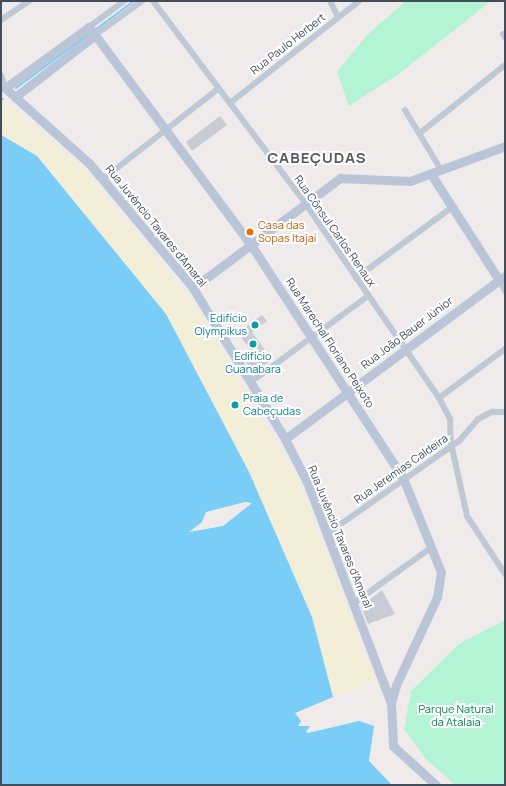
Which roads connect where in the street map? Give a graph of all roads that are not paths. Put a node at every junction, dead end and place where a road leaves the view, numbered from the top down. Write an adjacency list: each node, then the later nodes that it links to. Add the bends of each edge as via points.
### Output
1 (29, 1): 8 (street)
2 (124, 1): 9 (street)
3 (142, 1): 9 (street)
4 (153, 1): 13 (street, Rua Cônsul Carlos Renaux)
5 (330, 1): 7 (street)
6 (358, 1): 7 (street, Rua Paulo Herbert)
7 (338, 17): 15 (street, Rua Paulo Herbert)
8 (1, 20)
9 (92, 31): 12 (street); 14 (street); 17 (street, Rua Marechal Floriano Peixoto)
10 (505, 65): 18 (street)
11 (1, 75): 12 (street)
12 (3, 87): 14 (street, Rua Juvêncio Tavares d'Amaral)
13 (219, 88): 15 (street, Rua Cônsul Carlos Renaux); 17 (street)
14 (15, 97): 22 (street, Rua Juvêncio Tavares d'Amaral)
15 (230, 103): 23 (street, Rua Cônsul Carlos Renaux)
16 (405, 110): 18 (street)
17 (165, 130): 22 (street); 25 (street, Rua Marechal Floriano Peixoto)
18 (420, 133): 20 (street)
19 (505, 146): 20 (street)
20 (441, 170): 21 (street)
21 (431, 174): 23 (street, via 402,182 340,178); 24 (street)
22 (103, 179): 28 (street, Rua Juvêncio Tavares d'Amaral)
23 (305, 203): 25 (street); 27 (street, Rua Cônsul Carlos Renaux)
24 (451, 208): 26 (street); 27 (street)
25 (251, 245): 28 (street); 31 (street, Rua Marechal Floriano Peixoto)
26 (502, 277): 29 (street); 33 (street, Rua João Bauer Júnior)
27 (356, 278): 30 (street, Rua Cônsul Carlos Renaux)
28 (193, 288): 34 (street, Rua Juvêncio Tavares d'Amaral)
29 (505, 291)
30 (368, 296): 31 (street); 33 (street, Rua Cônsul Carlos Renaux)
31 (312, 338): 34 (street); 35 (street, Rua Marechal Floriano Peixoto)
32 (505, 349): 36 (street)
33 (405, 350): 35 (street, Rua João Bauer Júnior); 36 (street, Rua Cônsul Carlos Renaux)
34 (251, 382): 38 (street, Rua Juvêncio Tavares d'Amaral)
35 (349, 393): 38 (street, Rua João Bauer Júnior); 40 (street, Rua Marechal Floriano Peixoto)
36 (439, 398): 39 (street, Rua Cônsul Carlos Renaux, via 450,419)
37 (505, 412): 39 (street, Rua Jeremias Caldeira, via 485,415 459,441)
38 (285, 439): 41 (street, Rua Juvêncio Tavares d'Amaral)
39 (451, 443): 40 (street, Rua Jeremias Caldeira); 43 (street, Rua Cônsul Carlos Renaux, via 454,445 467,516)
40 (404, 478): 41 (street, Rua Jeremias Caldeira); 42 (street, Rua Marechal Floriano Peixoto)
41 (328, 533): 44 (street, Rua Juvêncio Tavares d'Amaral)
42 (432, 547): 44 (street); 45 (street, Rua Marechal Floriano Peixoto, via 441,572 439,590)
43 (505, 574)
44 (354, 603): 46 (street, Rua Juvêncio Tavares d'Amaral)
45 (396, 685): 46 (street); 47 (street, Rua Marechal Floriano Peixoto)
46 (385, 687): 47 (street, Rua Juvêncio Tavares d'Amaral)
47 (391, 703): 48 (street, via 393,746)
48 (436, 785)

